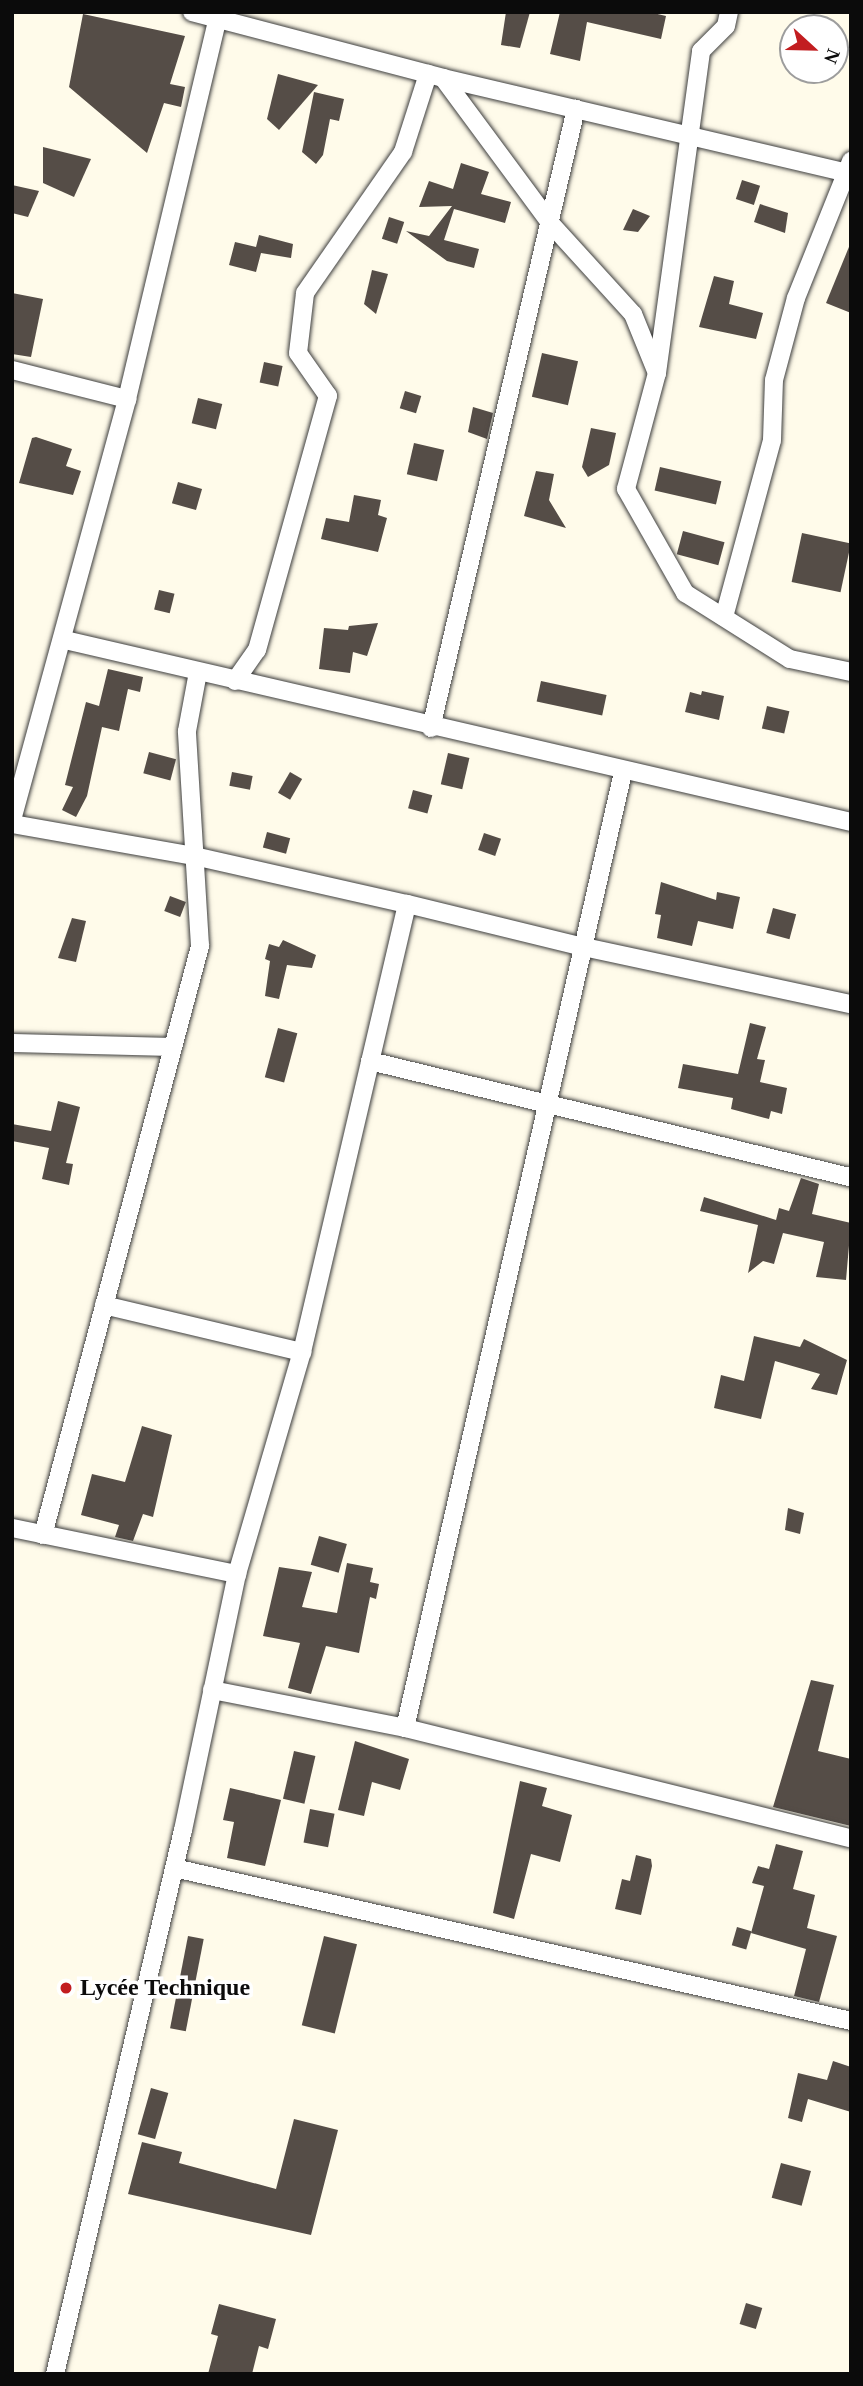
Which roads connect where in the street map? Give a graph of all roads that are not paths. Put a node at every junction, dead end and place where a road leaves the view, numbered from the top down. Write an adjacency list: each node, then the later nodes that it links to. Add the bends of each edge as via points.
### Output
1 (192, 12): 3 (street)
2 (729, 12): 6 (street, via 726,26 701,51)
3 (218, 15): 4 (street); 11 (street)
4 (435, 76): 5 (street); 8 (street); 16 (street, via 404,152 305,293 298,353 328,396 257,650)
5 (576, 110): 6 (street); 8 (street)
6 (692, 137): 7 (street); 10 (street)
7 (849, 170): 12 (street, via 796,298 774,380 772,440)
8 (551, 224): 10 (street, via 633,314); 17 (street)
9 (12, 370): 11 (street)
10 (657, 373): 12 (street, via 626,489 685,593)
11 (127, 399): 13 (street)
12 (724, 617): 15 (street, via 790,659)
13 (65, 640): 14 (street); 19 (street)
14 (198, 672): 16 (street); 21 (street, via 187,731)
15 (851, 672)
16 (235, 681): 17 (street)
17 (431, 728): 18 (street)
18 (624, 772): 20 (street); 23 (street)
19 (12, 822): 21 (street)
20 (851, 822)
21 (194, 856): 22 (street); 26 (street, via 200,946)
22 (407, 904): 23 (street); 27 (street)
23 (584, 947): 24 (street); 28 (street)
24 (851, 1004)
25 (12, 1043): 26 (street)
26 (173, 1046): 30 (street)
27 (370, 1061): 28 (street); 31 (street)
28 (548, 1102): 29 (street); 36 (street)
29 (851, 1177)
30 (104, 1305): 31 (street); 33 (street)
31 (302, 1352): 34 (street)
32 (12, 1528): 33 (street)
33 (43, 1535): 34 (street)
34 (237, 1574): 35 (street)
35 (212, 1690): 36 (street); 38 (street)
36 (405, 1728): 37 (street)
37 (851, 1838)
38 (174, 1868): 39 (street); 40 (street)
39 (851, 2021)
40 (55, 2374)

